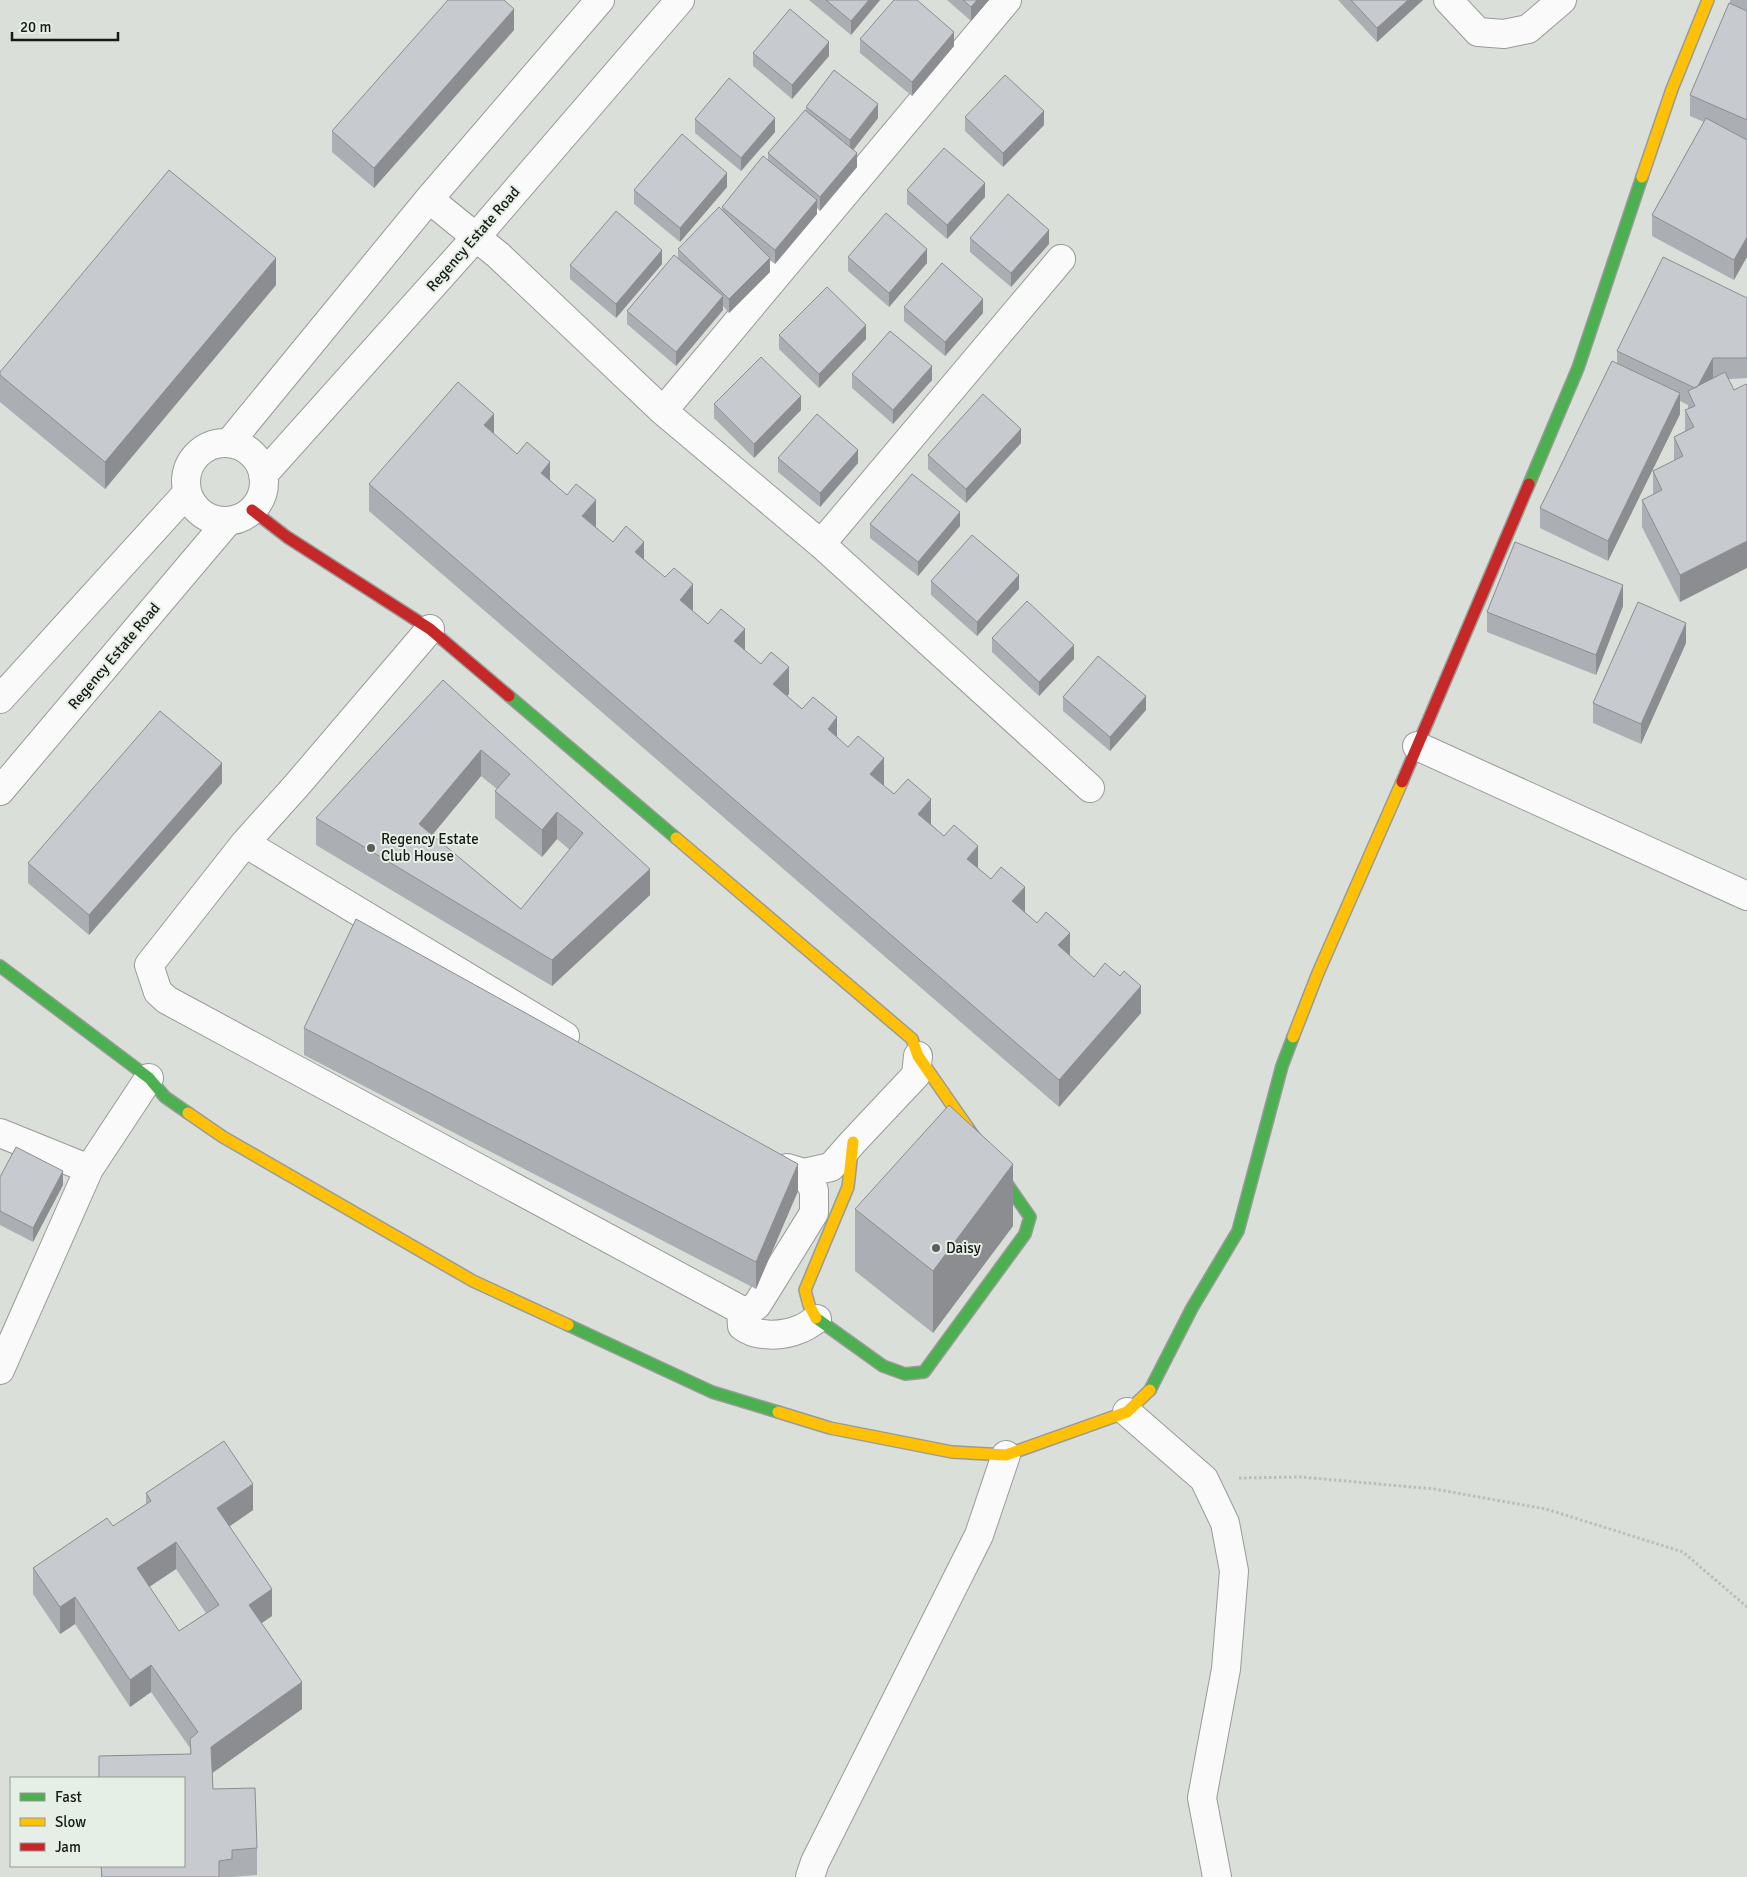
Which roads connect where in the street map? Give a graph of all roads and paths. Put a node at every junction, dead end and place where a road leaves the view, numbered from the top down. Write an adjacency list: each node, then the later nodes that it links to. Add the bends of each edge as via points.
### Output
1 (600, 0): 7 (street)
2 (680, 0): 8 (street, Regency Estate Road)
3 (1007, 0): 10 (street)
4 (1448, 0): 5 (street, via 1478,32 1504,34 1528,29)
5 (1562, 0)
6 (1708, 0): 18 (street, via 1672,89 1578,368)
7 (429, 199): 8 (street); 11 (street)
8 (476, 236): 10 (street); 12 (street, Regency Estate Road)
9 (1062, 259): 15 (street)
10 (663, 411): 15 (street)
11 (229, 444): 12 (street, via 251,453); 13 (street, via 216,444 195,457 185,480)
12 (263, 475): 14 (street, via 260,499)
13 (187, 493): 14 (street, via 193,506 215,520); 17 (street)
14 (240, 516): 16 (street, via 287,537); 20 (street, Regency Estate Road)
15 (821, 544): 19 (street)
16 (430, 629): 21 (street); 25 (street, via 912,1038)
17 (0, 699)
18 (1417, 746): 22 (street); 35 (street, via 1318,974 1282,1066 1238,1231 1192,1308 1149,1393)
19 (1090, 788)
20 (0, 791)
21 (245, 843): 24 (street); 32 (street, via 149,965 158,992)
22 (1747, 896)
23 (0, 966): 26 (street)
24 (584, 1048)
25 (918, 1056): 28 (street, via 916,1075); 33 (street, via 1030,1217 1025,1234 924,1372 906,1374 883,1366)
26 (148, 1078): 30 (street); 36 (street, via 165,1097 223,1137 473,1281 712,1392 830,1428 952,1452)
27 (0, 1133): 30 (street)
28 (853, 1142): 31 (street, via 831,1167); 33 (street, via 848,1188 805,1290)
29 (768, 1159): 31 (street)
30 (89, 1169): 34 (street)
31 (804, 1173): 32 (street, via 814,1190 814,1213 757,1305 750,1310)
32 (741, 1310): 33 (street, via 742,1326 747,1330 775,1335 800,1329)
33 (818, 1319)
34 (0, 1370)
35 (1127, 1412): 36 (street); 37 (street)
36 (1006, 1455): 39 (street, via 979,1535)
37 (1204, 1479): 38 (path, via 1301,1477 1434,1489 1546,1509 1683,1552); 40 (street, via 1225,1523 1234,1572 1226,1669 1202,1798)
38 (1747, 1607)
39 (810, 1877)
40 (1217, 1877)

